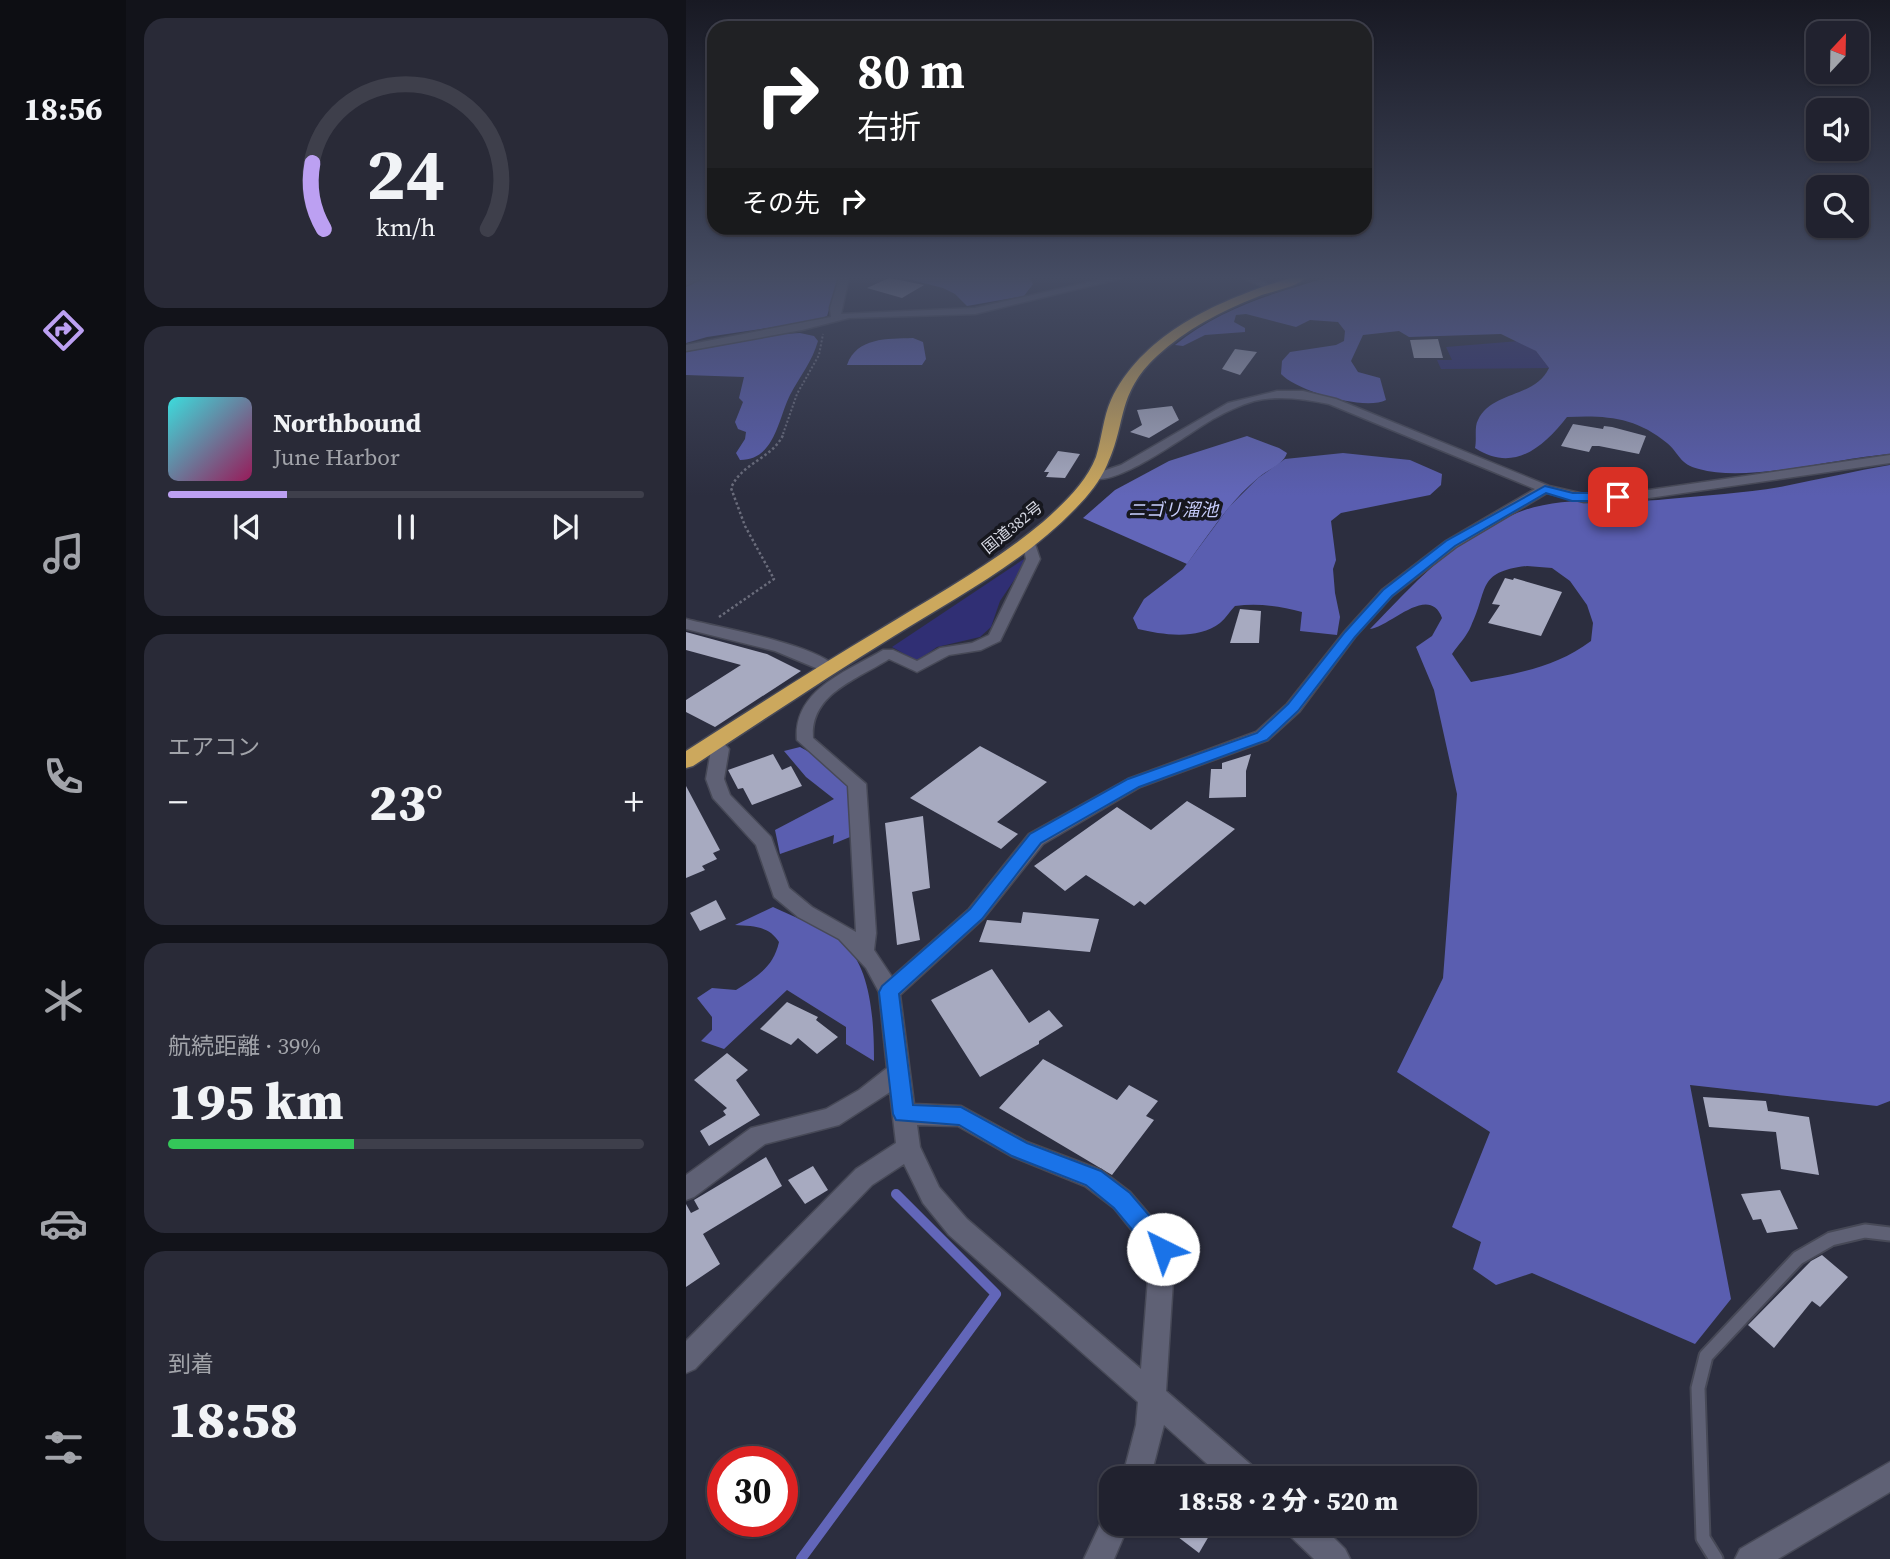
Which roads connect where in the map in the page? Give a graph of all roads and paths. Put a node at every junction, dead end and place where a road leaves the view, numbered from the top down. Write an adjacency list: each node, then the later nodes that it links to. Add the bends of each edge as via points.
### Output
1 (819, 351): 8 (path, via 780,441 738,471 731,488 745,526 774,579)
2 (1159, 351): 4 (highway, 国道382号, via 1118,400 1105,454)
3 (1890, 458): 5 (street, via 1635,496 1584,498)
4 (1094, 476): 5 (street, via 1108,475 1138,460 1241,399 1298,394 1351,408); 6 (highway, 国道382号)
5 (1545, 489): 13 (street, via 1451,544 1387,593 1293,708 1262,736 1134,783 1035,839 976,914)
6 (1025, 545): 9 (highway, 国道382号); 12 (street, via 1033,559 995,638 976,647 945,651 917,667 888,653 821,694 806,714 806,740 857,784)
7 (686, 624): 8 (street)
8 (703, 628): 9 (street, via 799,654)
9 (829, 668): 10 (highway, 国道382号)
10 (713, 742): 11 (highway, 国道382号); 12 (street, via 720,749 715,779 722,798 764,842 781,892)
11 (686, 761)
12 (864, 951): 13 (street)
13 (889, 992): 14 (street)
14 (898, 1072): 15 (street); 17 (street, via 831,1118 760,1135)
15 (904, 1114): 16 (street); 20 (street, via 961,1116 1019,1149 1093,1178 1122,1200 1163,1249)
16 (908, 1148): 19 (street, via 864,1177); 20 (street, via 931,1195 958,1227)
17 (686, 1189)
18 (1890, 1234): 28 (lane, via 1865,1231 1831,1239 1798,1258 1706,1356 1698,1388 1703,1538)
19 (686, 1360)
20 (1153, 1399): 21 (street); 22 (street)
21 (1139, 1466)
22 (1232, 1466)
23 (1890, 1476): 29 (street)
24 (1110, 1536): 26 (street)
25 (1311, 1536): 27 (street)
26 (1099, 1559)
27 (1335, 1559)
28 (1716, 1559)
29 (1749, 1559)

